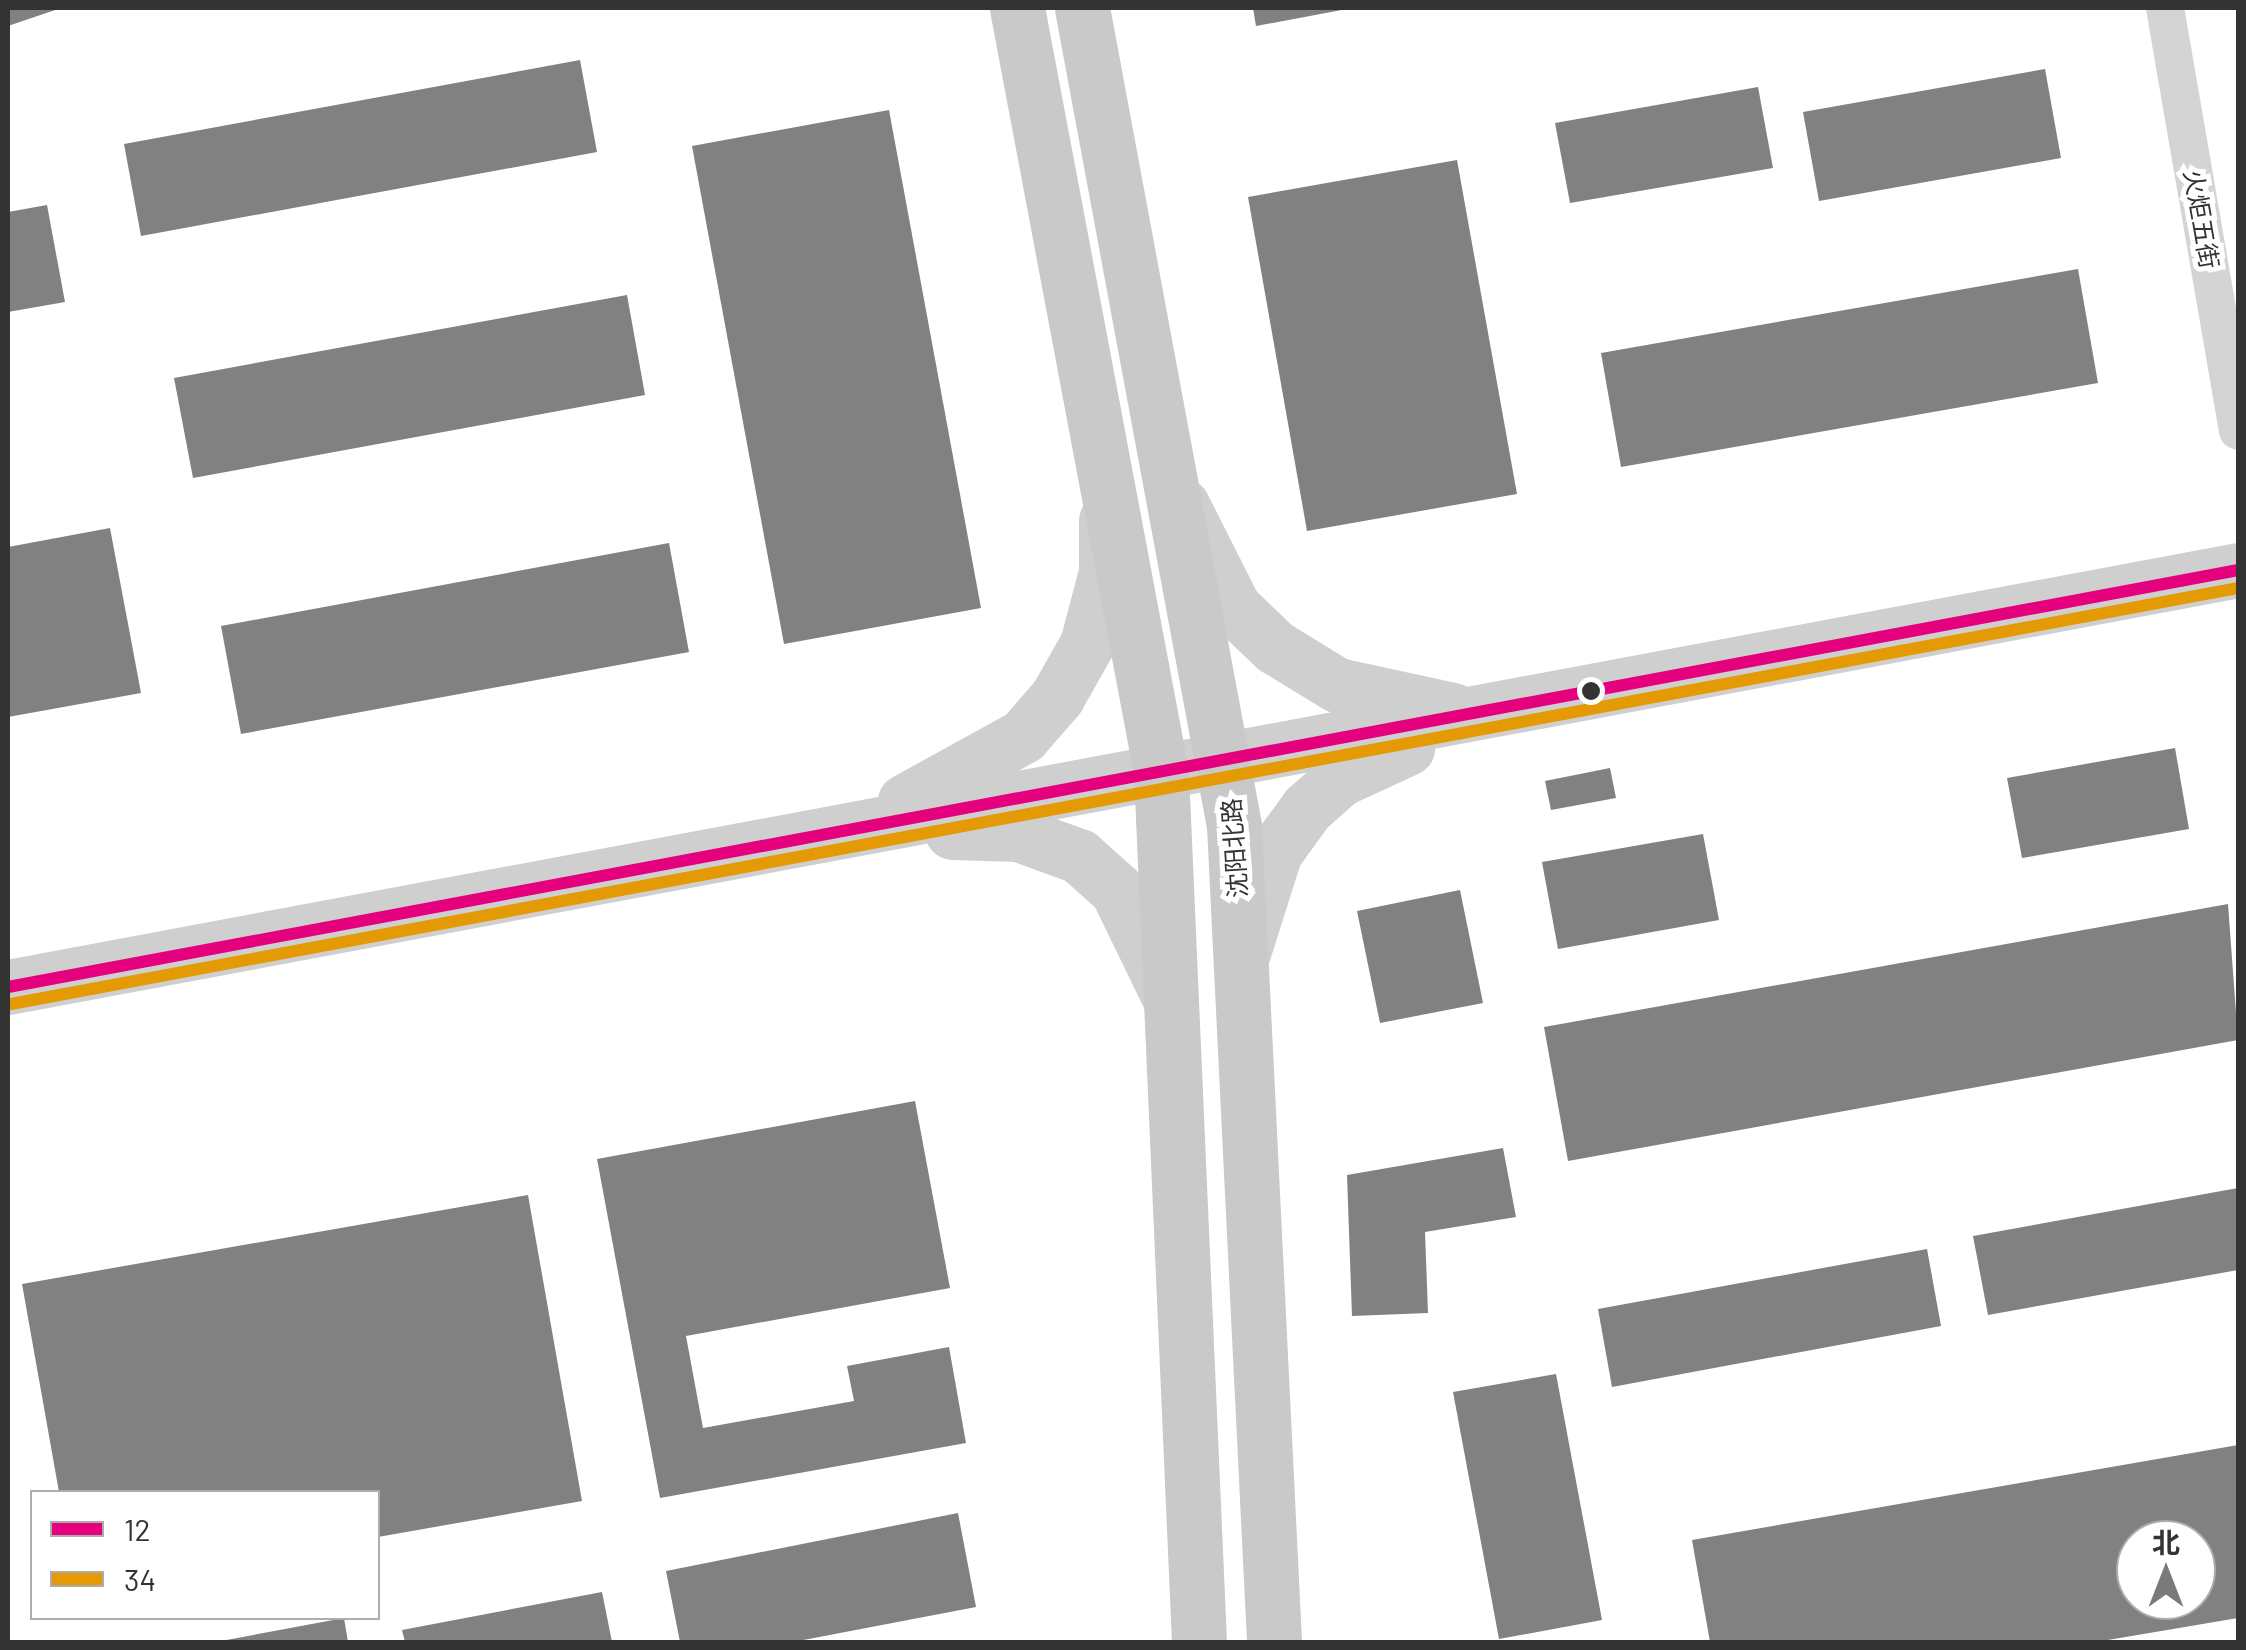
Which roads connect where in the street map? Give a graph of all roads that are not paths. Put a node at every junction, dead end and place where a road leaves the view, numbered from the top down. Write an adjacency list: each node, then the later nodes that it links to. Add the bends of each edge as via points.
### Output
1 (1017, 8): 6 (main road)
2 (1082, 8): 5 (main road, 沈阳北路)
3 (2165, 8): 4 (street, 火炬五街)
4 (2238, 431)
5 (1164, 469): 8 (main road, via 1234,608 1275,648 1337,685); 9 (main road, 沈阳北路)
6 (1106, 480): 10 (main road); 11 (main road, via 1106,572 1087,644 1057,697 1023,736)
7 (2238, 570): 8 (main road)
8 (1476, 715): 9 (main road); 12 (main road, via 1340,780 1308,808 1275,852)
9 (1226, 763): 10 (main road); 12 (main road, 沈阳北路)
10 (1161, 772): 11 (main road); 14 (main road)
11 (848, 829): 13 (main road); 14 (main road, via 1018,834 1079,856 1117,890)
12 (1240, 962): 16 (main road, 沈阳北路)
13 (8, 986)
14 (1171, 1000): 15 (main road)
15 (1199, 1642)
16 (1274, 1642)

